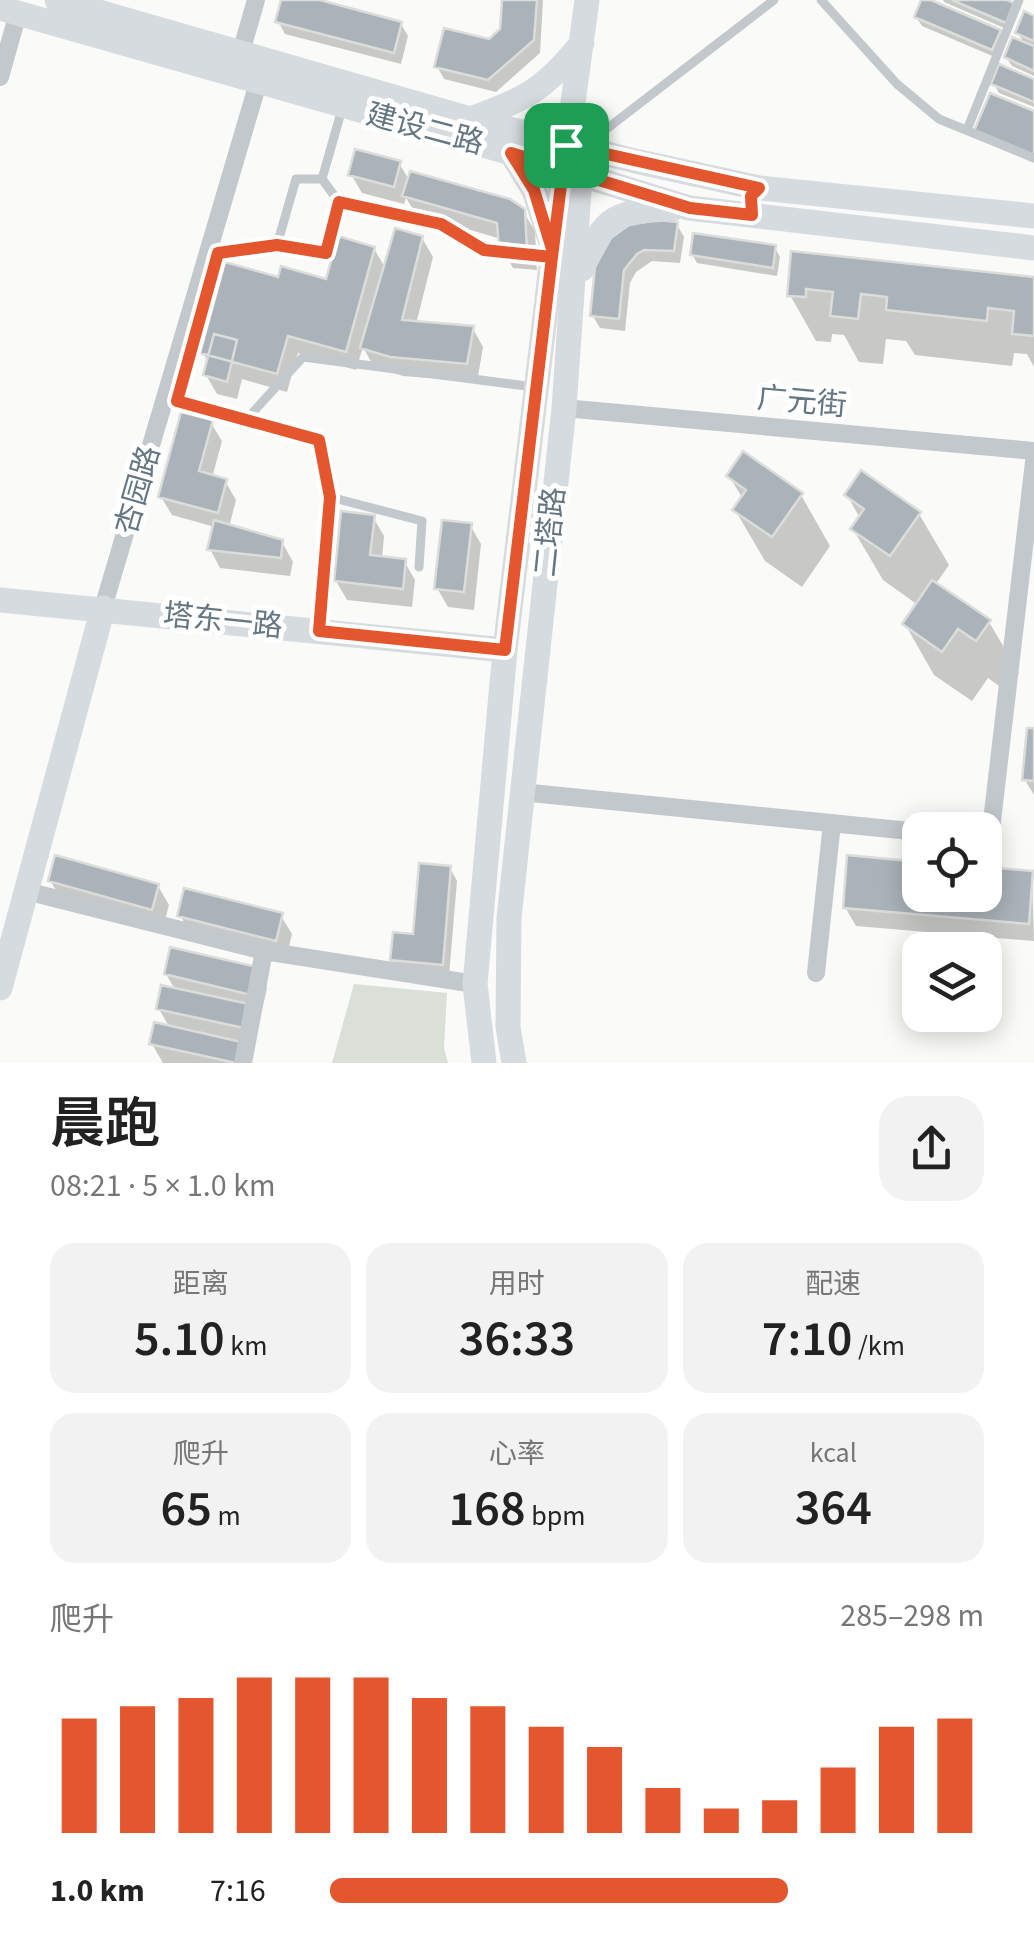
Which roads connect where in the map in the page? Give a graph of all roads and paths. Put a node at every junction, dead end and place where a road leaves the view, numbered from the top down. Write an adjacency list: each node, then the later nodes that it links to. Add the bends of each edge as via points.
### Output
1 (57, 0): 10 (main road, 建设二路)
2 (256, 0): 10 (street)
3 (586, 0): 9 (main road, 二塔路)
4 (598, 0): 18 (main road, 二塔路)
5 (774, 0): 18 (lane)
6 (821, 0): 15 (lane, via 897,84 939,119)
7 (1019, 0): 15 (lane)
8 (9, 10): 11 (street); 12 (main road, 建设二路)
9 (582, 43): 14 (main road, via 538,90); 18 (main road, 二塔路)
10 (240, 52): 14 (main road, 建设二路)
11 (0, 77)
12 (258, 83): 13 (main road, 建设二路); 29 (street, 杏园路)
13 (343, 107): 16 (main road, 建设二路); 19 (lane)
14 (470, 119): 18 (main road, 建设二路)
15 (967, 130): 17 (lane)
16 (511, 153): 18 (main road, 建设二路); 27 (main road, via 534,190)
17 (1034, 158)
18 (573, 160): 20 (main road, 建设二路); 22 (main road, 建设二路); 27 (main road, 二塔路); 28 (main road, 二塔路)
19 (322, 179): 21 (lane); 25 (lane, via 296,179)
20 (759, 188): 23 (main road, via 751,196); 24 (main road, 建设二路)
21 (339, 202): 25 (lane, via 326,253); 27 (lane, via 441,224 484,250)
22 (690, 208): 23 (main road, 建设二路); 28 (main road, via 611,220 597,234)
23 (752, 215): 26 (main road, 建设二路)
24 (1034, 216)
25 (277, 245): 29 (lane, via 218,253)
26 (1034, 248)
27 (552, 253): 30 (main road, 二塔路)
28 (574, 287): 32 (main road, 二塔路)
29 (196, 313): 31 (street, 杏园路)
30 (536, 387): 33 (lane, via 303,357); 42 (main road, 二塔路)
31 (171, 399): 33 (lane); 40 (street, 杏园路)
32 (564, 408): 34 (street, 广元街); 43 (main road, 二塔路)
33 (246, 420): 36 (lane, via 319,440)
34 (1034, 451)
35 (1034, 462): 44 (street)
36 (330, 497): 37 (lane, via 422,521); 41 (lane)
37 (419, 567)
38 (0, 600): 40 (main road, 塔东一路)
39 (0, 614): 40 (main road, 塔东一路)
40 (97, 617): 41 (main road, 塔东一路); 42 (main road, 塔东一路); 47 (main road, 杏园路); 48 (main road, 杏园路)
41 (319, 631): 42 (main road, 塔东一路)
42 (505, 657): 51 (main road, 二塔路)
43 (521, 792): 45 (street); 55 (main road, 二塔路, via 509,918)
44 (993, 812)
45 (832, 824): 46 (street); 50 (street)
46 (902, 830)
47 (26, 890): 49 (street); 52 (main road, 杏园路)
48 (0, 948)
49 (264, 951): 51 (street); 53 (street)
50 (816, 973)
51 (475, 984): 54 (main road, 二塔路)
52 (0, 988)
53 (242, 1063)
54 (484, 1063)
55 (514, 1063)

